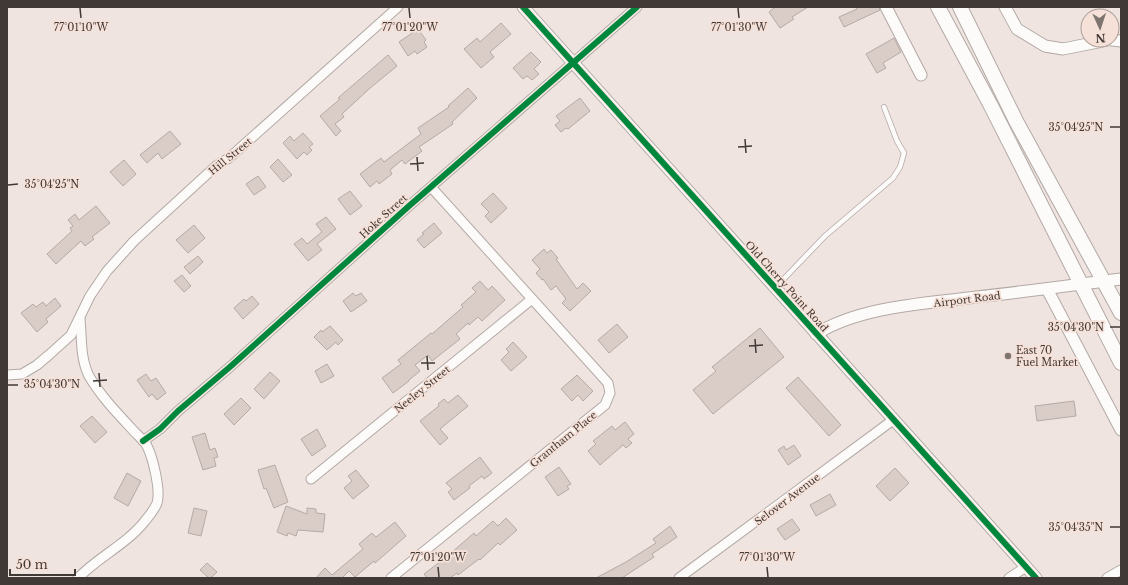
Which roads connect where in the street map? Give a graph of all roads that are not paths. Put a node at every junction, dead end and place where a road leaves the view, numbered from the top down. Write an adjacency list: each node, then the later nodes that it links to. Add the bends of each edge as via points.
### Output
1 (398, 7): 20 (street, Hill Street, via 134,241 100,280)
2 (523, 7): 9 (street, Old Cherry Point Road)
3 (637, 7): 9 (street, Hoke Street)
4 (886, 7): 10 (street)
5 (938, 7): 15 (highway, via 990,104)
6 (960, 7): 14 (highway, via 1016,121)
7 (1005, 7): 8 (street, via 1017,29 1045,46 1063,49)
8 (1080, 46)
9 (573, 62): 12 (street, Hoke Street); 16 (street, Old Cherry Point Road)
10 (921, 75)
11 (884, 107): 16 (lane, via 904,153 897,172 825,236)
12 (431, 187): 18 (street, Grantham Place); 26 (street, Hoke Street)
13 (1121, 279): 14 (street, Airport Road)
14 (1104, 281): 15 (street, Airport Road); 19 (highway)
15 (1080, 284): 17 (street, Airport Road); 22 (highway)
16 (776, 287): 21 (street, Old Cherry Point Road)
17 (1047, 289): 21 (street, Airport Road, via 867,312 836,322); 25 (street)
18 (532, 299): 27 (street, Neeley Street); 31 (street, Grantham Place, via 608,383 610,393 605,406)
19 (1121, 313)
20 (80, 319): 23 (street, Hill Street, via 70,335 37,364 22,374); 26 (street, via 81,348 89,375 107,401)
21 (816, 334): 24 (street, Old Cherry Point Road)
22 (1121, 363)
23 (7, 375)
24 (894, 420): 28 (street, Old Cherry Point Road); 32 (street, Selover Avenue)
25 (1121, 430)
26 (143, 442): 30 (street, via 147,446 157,479 157,503 140,526 96,561)
27 (311, 480)
28 (1026, 567): 33 (street); 34 (street, Old Cherry Point Road)
29 (1121, 570): 35 (street)
30 (81, 577)
31 (392, 578)
32 (679, 578)
33 (1009, 578)
34 (1036, 578)
35 (1107, 578)

